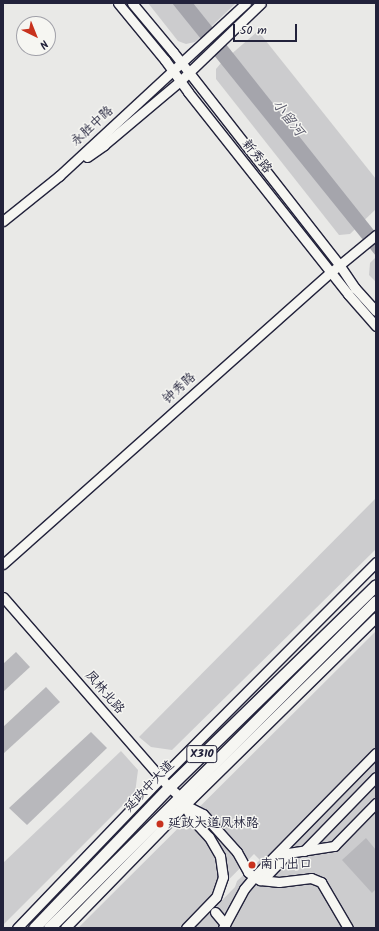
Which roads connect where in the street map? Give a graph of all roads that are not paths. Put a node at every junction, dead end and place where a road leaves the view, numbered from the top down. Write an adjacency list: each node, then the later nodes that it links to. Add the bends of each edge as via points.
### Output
1 (118, 3): 6 (street, 新秀路)
2 (132, 3): 5 (street, 新秀路)
3 (246, 3): 5 (street, 永胜中路)
4 (261, 3): 7 (street)
5 (182, 63): 6 (street, 永胜中路); 7 (street, 新秀路)
6 (173, 70): 8 (street, 新秀路); 9 (street, 永胜中路)
7 (188, 72): 8 (street); 12 (street, 新秀路)
8 (180, 80): 9 (street, via 104,145); 13 (street, 新秀路)
9 (59, 176): 10 (street, 永胜中路)
10 (3, 221)
11 (376, 235): 12 (street, 钟秀路)
12 (340, 266): 13 (street, 钟秀路); 14 (street, 新秀路, via 355,288)
13 (331, 272): 15 (street, 新秀路); 17 (street, 钟秀路)
14 (376, 311)
15 (376, 326)
16 (376, 562): 24 (street)
17 (3, 564)
18 (376, 585): 25 (main road, 延政中大道 / X310)
19 (3, 597): 24 (street, 凤林北路)
20 (376, 601): 26 (main road, 延政中大道 / X310)
21 (376, 617): 26 (street)
22 (376, 753): 29 (street)
23 (376, 777): 28 (street)
24 (161, 778): 25 (street, 凤林北路); 32 (street)
25 (168, 787): 26 (street, 凤林北路); 33 (main road, 延政中大道 / X310)
26 (182, 801): 29 (street, via 203,814 237,852); 34 (main road, 延政中大道 / X310); 35 (street); 36 (street, via 220,856 223,877 216,897)
27 (376, 803): 28 (street, via 334,846)
28 (304, 851): 29 (street, via 288,853 268,874)
29 (254, 878): 31 (street, via 244,889); 37 (street, via 279,882 311,878 321,882)
30 (214, 912): 31 (street)
31 (224, 926)
32 (17, 928)
33 (34, 928)
34 (49, 928)
35 (65, 928)
36 (186, 928)
37 (348, 928)

